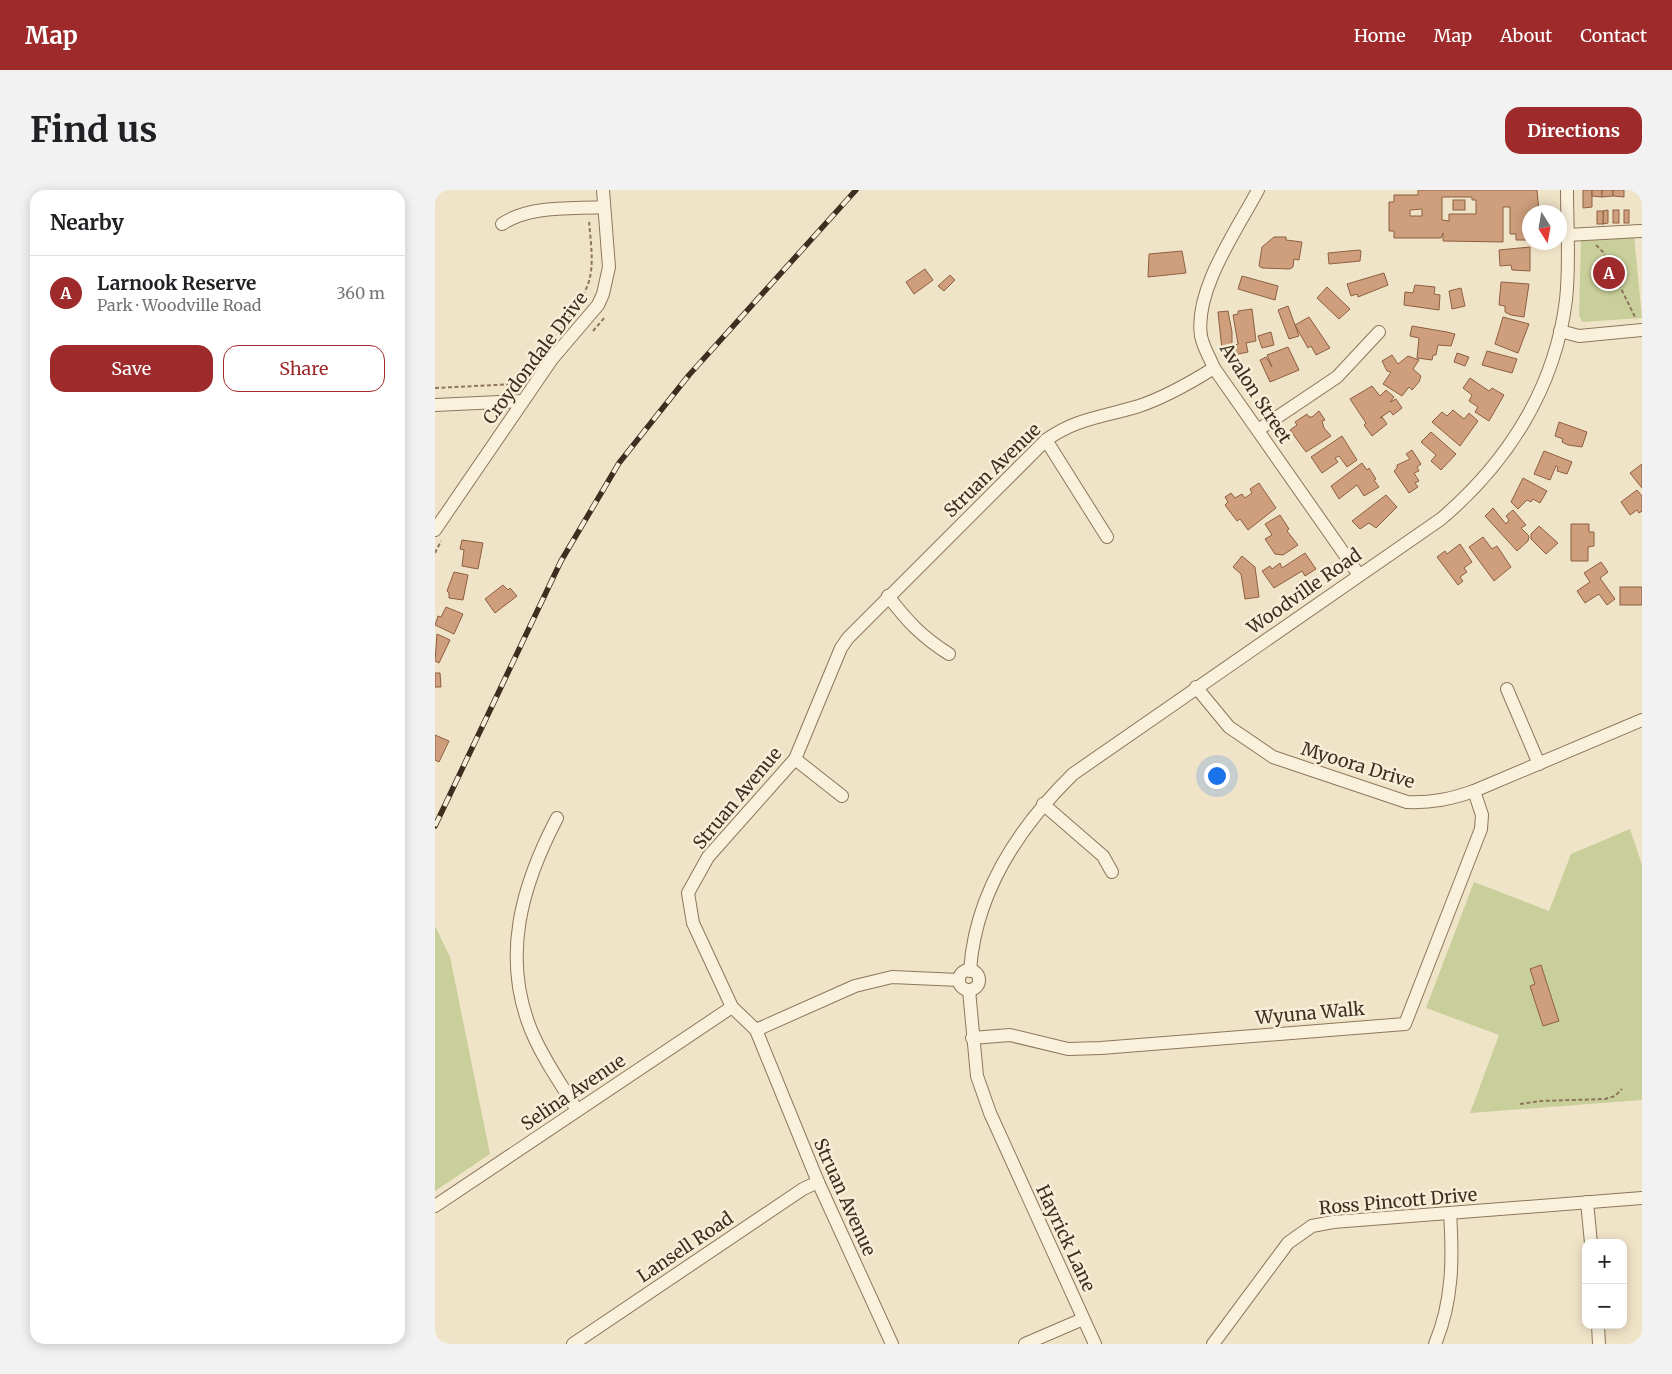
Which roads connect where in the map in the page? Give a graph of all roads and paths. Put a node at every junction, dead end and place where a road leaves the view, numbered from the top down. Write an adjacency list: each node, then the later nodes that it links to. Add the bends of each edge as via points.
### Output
1 (603, 190): 4 (street, Croydondale Drive)
2 (1258, 190): 12 (street, Avalon Street, via 1218,264 1201,315 1201,337)
3 (1567, 190): 8 (street, Woodville Road)
4 (604, 207): 5 (street); 15 (street, Croydondale Drive, via 609,267 603,294 592,314 552,359)
5 (588, 208): 6 (street, via 527,212); 13 (path, via 592,263 584,297)
6 (502, 224)
7 (1640, 231): 8 (street)
8 (1573, 235): 9 (path, via 1603,252); 10 (street, Woodville Road)
9 (1640, 325): 10 (street, via 1579,336)
10 (1560, 331): 22 (street, Woodville Road, via 1540,391 1526,420 1497,463 1469,495 1441,519)
11 (1379, 332): 18 (street, via 1337,377)
12 (1214, 368): 18 (street, Avalon Street); 19 (street, Struan Avenue, via 1176,391 1139,406 1064,427)
13 (515, 384): 14 (path); 16 (path)
14 (435, 388)
15 (522, 401): 16 (street); 20 (street, Croydondale Drive)
16 (504, 402): 17 (street)
17 (435, 405)
18 (1259, 430): 22 (street, Avalon Street)
19 (1046, 440): 21 (street); 23 (street, Struan Avenue)
20 (435, 530)
21 (1107, 537)
22 (1359, 574): 25 (street, Woodville Road)
23 (887, 596): 24 (street, via 912,627); 28 (street, Struan Avenue, via 841,648)
24 (949, 654)
25 (1196, 687): 30 (street, Myoora Drive, via 1229,727 1273,757 1407,802 1451,800); 32 (street, Woodville Road, via 1089,761)
26 (1507, 689): 29 (street)
27 (1642, 720): 29 (street, Myoora Drive)
28 (795, 759): 31 (street); 38 (street, Struan Avenue, via 708,857 688,893 693,923)
29 (1539, 764): 30 (street, Myoora Drive)
30 (1474, 791): 40 (street, Wyuna Walk, via 1482,815 1481,829 1405,1024 1101,1048 1067,1049 1010,1035)
31 (843, 796)
32 (1043, 804): 34 (street, via 1103,856); 35 (street, Woodville Road, via 1016,841 993,883 976,928)
33 (557, 818): 43 (street, via 527,885 519,918 517,965 520,994 531,1030)
34 (1112, 872)
35 (970, 970): 36 (street, via 963,972); 37 (street, via 977,974 979,980 977,986)
36 (959, 980): 37 (street, via 963,988); 39 (street, via 891,977 855,986)
37 (969, 990): 40 (street)
38 (731, 1007): 39 (street, Struan Avenue); 43 (street, Selina Avenue)
39 (756, 1030): 44 (street, Struan Avenue)
40 (972, 1038): 50 (street, Hayrick Lane, via 977,1076 1005,1147)
41 (1622, 1090): 42 (path, via 1605,1099)
42 (1520, 1104)
43 (577, 1110): 47 (street, Selina Avenue)
44 (818, 1182): 52 (street, Lansell Road); 53 (street, Struan Avenue)
45 (1642, 1198): 46 (street, Ross Pincott Drive)
46 (1587, 1202): 48 (street, Ross Pincott Drive); 49 (street)
47 (435, 1206)
48 (1450, 1213): 56 (street, Ross Pincott Drive, via 1333,1222 1303,1230 1277,1255); 57 (street, via 1453,1264 1448,1302)
49 (1591, 1239)
50 (1083, 1319): 54 (street); 55 (street, Hayrick Lane)
51 (1597, 1329): 58 (street)
52 (573, 1344)
53 (892, 1344)
54 (1025, 1344)
55 (1095, 1344)
56 (1213, 1344)
57 (1435, 1344)
58 (1599, 1344)

